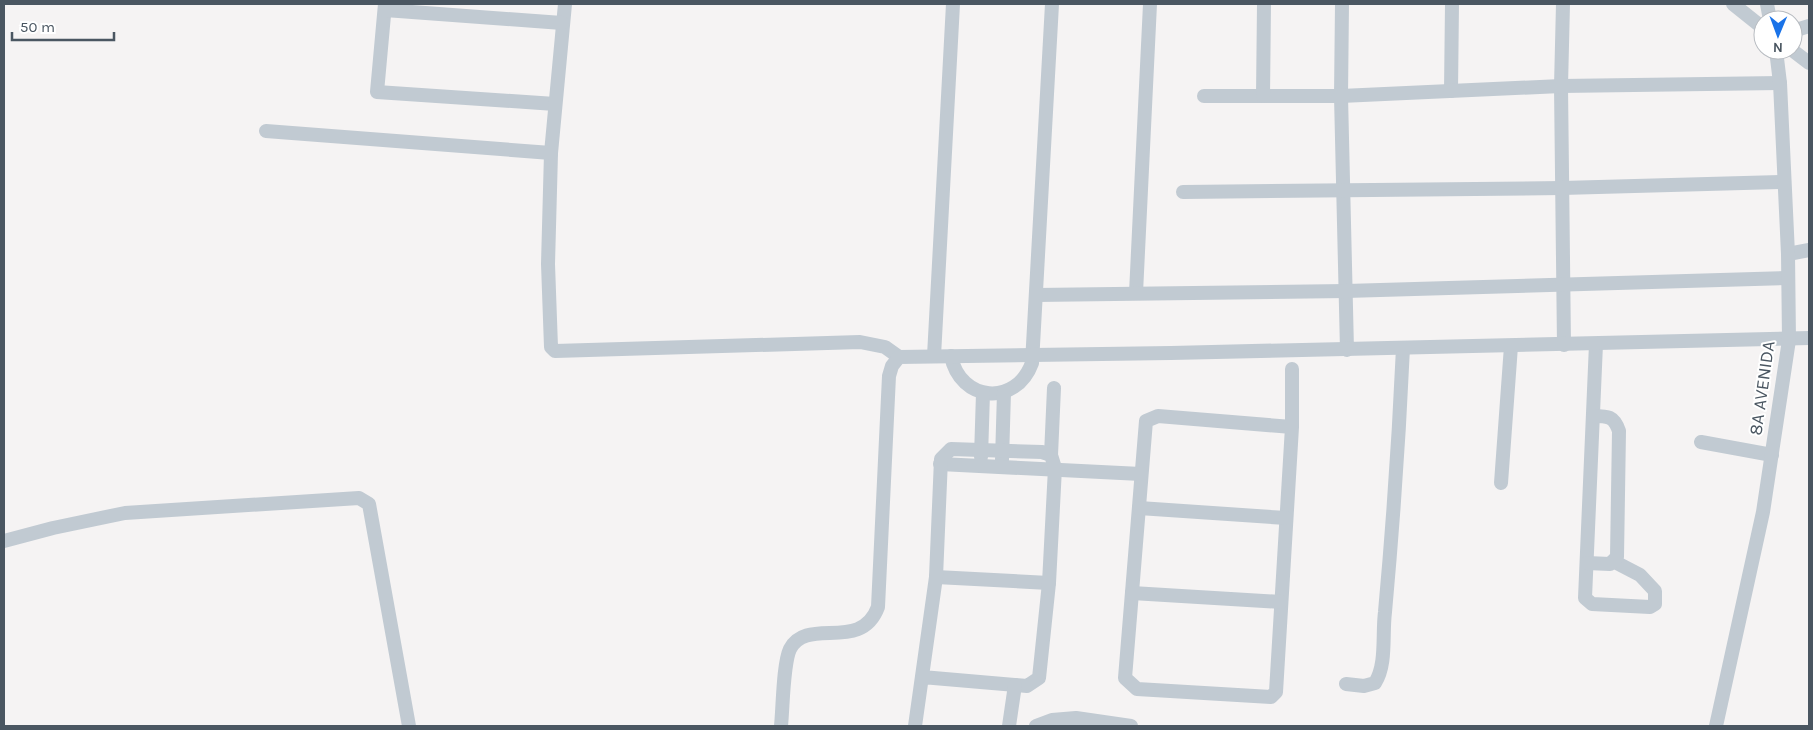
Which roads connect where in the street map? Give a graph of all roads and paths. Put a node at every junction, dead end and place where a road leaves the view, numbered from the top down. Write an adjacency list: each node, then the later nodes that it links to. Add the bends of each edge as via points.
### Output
1 (565, 4): 12 (street)
2 (953, 4): 42 (street)
3 (1052, 4): 33 (street)
4 (1150, 4): 32 (street)
5 (1264, 4): 18 (street)
6 (1342, 4): 19 (street)
7 (1452, 4): 16 (street)
8 (1563, 4): 15 (street)
9 (1733, 4): 11 (street)
10 (385, 7): 12 (street); 20 (street, via 377,92)
11 (1753, 20)
12 (562, 23): 20 (street)
13 (1777, 60): 14 (street, 8A AVENIDA)
14 (1780, 83): 15 (street); 23 (street, 8A AVENIDA)
15 (1561, 86): 16 (street); 24 (street)
16 (1451, 91): 19 (street)
17 (1204, 96): 18 (street)
18 (1263, 96): 19 (street)
19 (1341, 96): 25 (street)
20 (555, 104): 22 (street)
21 (266, 131): 22 (street)
22 (551, 153): 44 (street, via 548,264 550,341 555,351 860,342 885,347)
23 (1784, 182): 24 (street); 28 (street, 8A AVENIDA)
24 (1562, 188): 25 (street); 30 (street)
25 (1343, 190): 26 (street); 31 (street)
26 (1183, 192)
27 (1809, 250): 28 (street)
28 (1788, 254): 29 (street, 8A AVENIDA)
29 (1788, 278): 30 (street); 35 (street, 8A AVENIDA)
30 (1563, 284): 31 (street); 37 (street)
31 (1346, 291): 32 (street); 40 (street)
32 (1136, 294): 33 (street)
33 (1036, 295): 41 (street)
34 (1809, 338): 35 (street)
35 (1789, 340): 36 (street); 54 (street, 8A AVENIDA)
36 (1596, 344): 37 (street); 49 (street)
37 (1564, 345): 38 (street)
38 (1511, 346): 39 (street); 60 (street)
39 (1404, 348): 40 (street); 71 (street, via 1381,672 1374,683 1364,686)
40 (1347, 350): 41 (street)
41 (1034, 355): 43 (street); 47 (street, via 1025,378)
42 (934, 356): 43 (street); 44 (street)
43 (951, 356): 48 (street, via 955,370 964,382)
44 (899, 357): 74 (street, via 889,376 878,607 872,620 862,628 808,635 793,645 788,657)
45 (1292, 369): 50 (street)
46 (1054, 388): 55 (street)
47 (1004, 392): 48 (street); 53 (street)
48 (983, 393): 52 (street)
49 (1593, 416): 64 (street, via 1609,416 1616,421 1619,431); 65 (street)
50 (1292, 427): 59 (street, via 1158,416 1146,421); 62 (street)
51 (1702, 442): 54 (street)
52 (981, 450): 53 (street); 56 (street, via 950,449); 57 (street)
53 (1002, 451): 55 (street, via 1042,452); 58 (street)
54 (1772, 455): 79 (street, 8A AVENIDA, via 1763,512)
55 (1054, 461): 58 (street); 59 (street); 67 (street)
56 (940, 464): 57 (street); 66 (street)
57 (981, 465): 58 (street)
58 (1002, 466)
59 (1142, 470): 61 (street)
60 (1501, 483)
61 (1139, 508): 62 (street); 68 (street)
62 (1286, 518): 69 (street)
63 (4, 541): 73 (street, via 125,513 359,498 369,504)
64 (1615, 562): 65 (street); 65 (street, via 1640,575 1657,596 1655,604 1650,608 1588,602 1585,598)
65 (1587, 563)
66 (936, 577): 67 (street); 70 (street)
67 (1048, 583): 72 (street, via 1041,674 1032,685)
68 (1132, 593): 69 (street); 69 (street, via 1125,678 1137,689 1271,698 1276,692)
69 (1281, 602)
70 (922, 677): 72 (street); 75 (street)
71 (1346, 684)
72 (1015, 685): 76 (street)
73 (409, 726)
74 (781, 726)
75 (915, 726)
76 (1010, 726)
77 (1036, 726): 78 (street, via 1052,720 1076,718)
78 (1131, 726)
79 (1716, 726)

